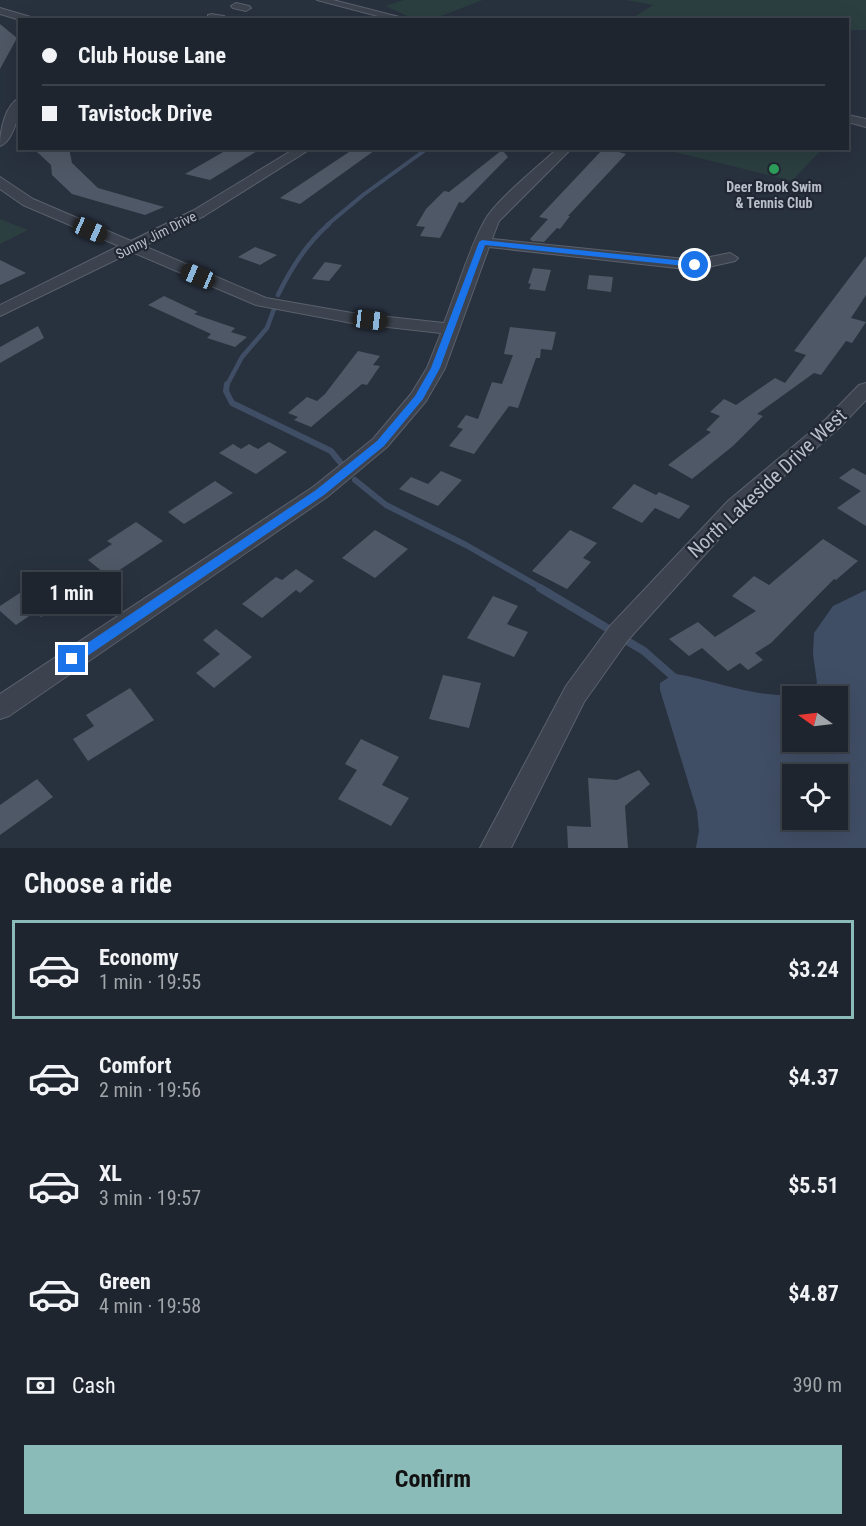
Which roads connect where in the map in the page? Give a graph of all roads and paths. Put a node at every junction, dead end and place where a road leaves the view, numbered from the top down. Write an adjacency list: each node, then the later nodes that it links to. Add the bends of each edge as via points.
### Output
1 (321, 0): 4 (street)
2 (0, 11): 3 (street)
3 (24, 18)
4 (399, 18)
5 (18, 105): 8 (street)
6 (849, 119): 7 (street)
7 (866, 123)
8 (0, 142)
9 (303, 150): 13 (street, Sunny Jim Drive, via 244,188)
10 (564, 150): 12 (street, via 506,203 492,220)
11 (0, 181): 13 (street, via 28,202)
12 (482, 242): 14 (street, via 695,265); 16 (street)
13 (132, 248): 15 (street, Sunny Jim Drive); 16 (street, via 262,302)
14 (730, 258)
15 (0, 311)
16 (449, 329): 18 (street, via 436,368 419,397 363,460)
17 (866, 389): 19 (street, North Lakeside Drive West, via 736,506 608,645 575,694)
18 (0, 708)
19 (495, 848)

